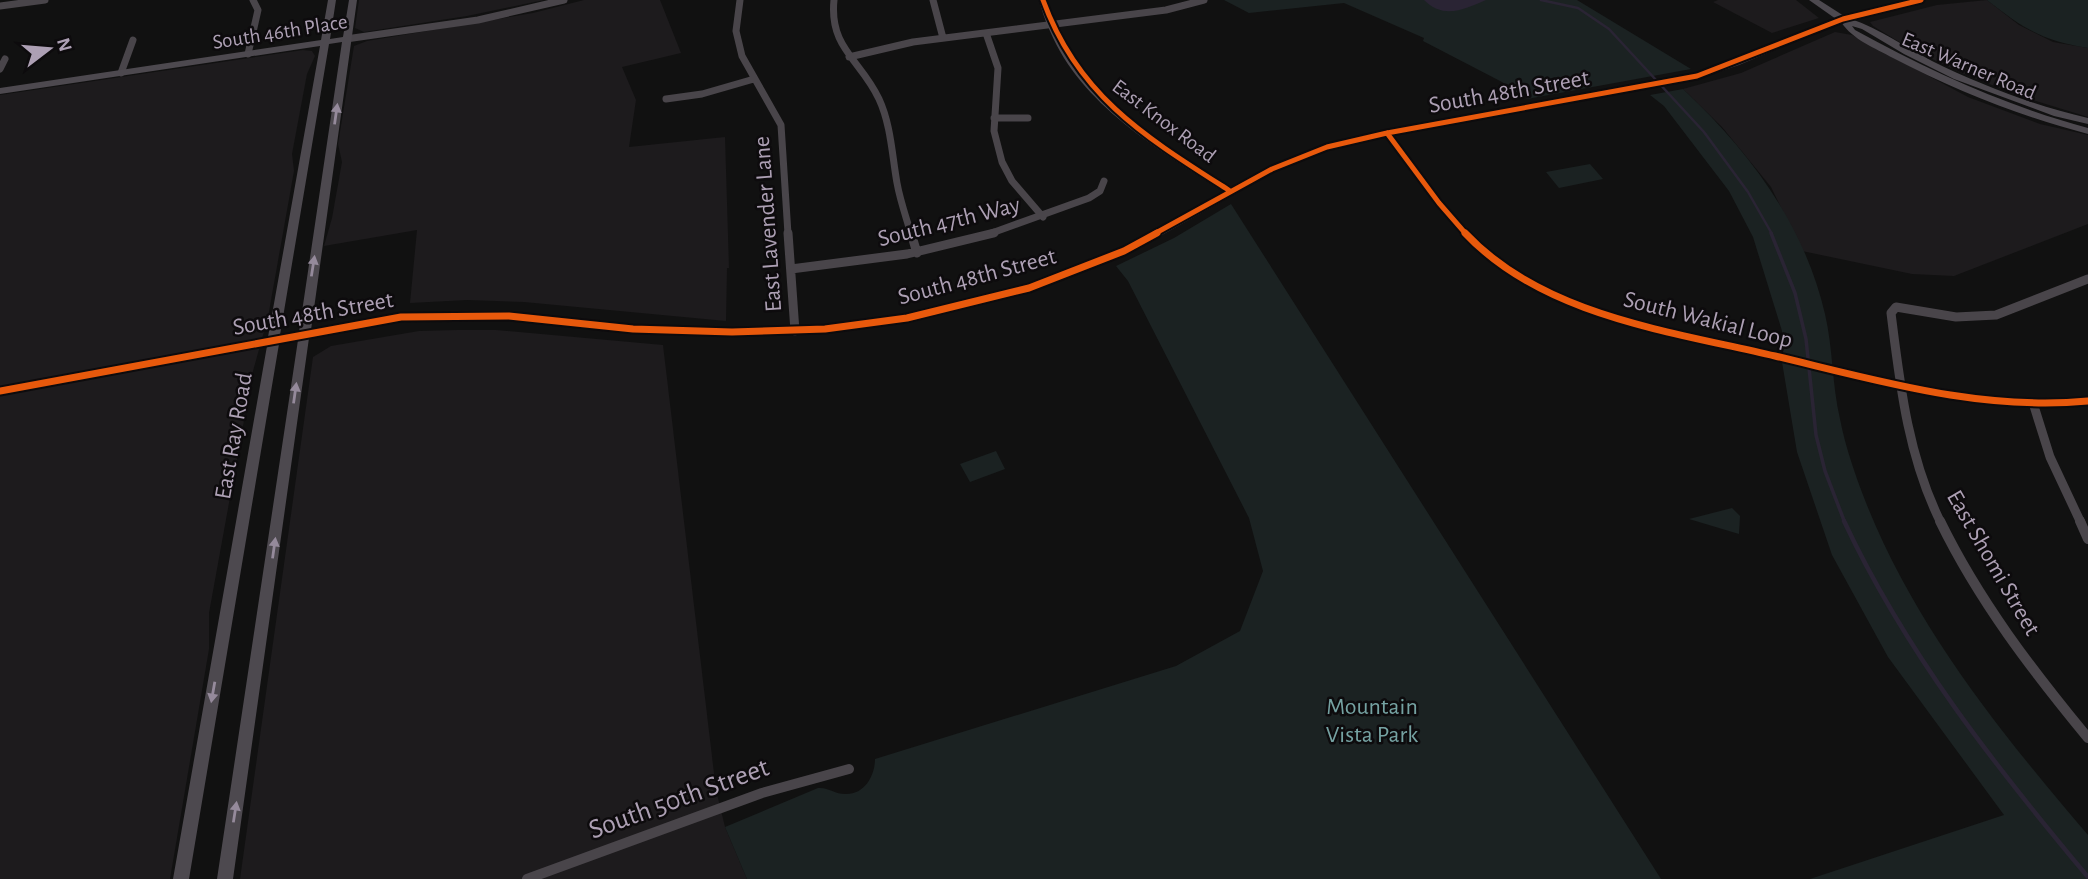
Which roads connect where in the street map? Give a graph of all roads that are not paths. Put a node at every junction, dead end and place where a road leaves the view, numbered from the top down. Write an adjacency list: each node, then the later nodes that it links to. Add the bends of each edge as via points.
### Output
1 (45, 0): 13 (street)
2 (253, 0): 22 (street, via 258,10)
3 (332, 0): 21 (main road, East Ray Road)
4 (353, 0): 20 (main road)
5 (564, 0): 20 (street, South 46th Place, via 478,20)
6 (740, 0): 27 (street, East Lavender Lane, via 738,45)
7 (834, 0): 23 (street, via 836,37)
8 (933, 0): 18 (street)
9 (1043, 0): 16 (main road, East Knox Road)
10 (1204, 0): 16 (street, via 1166,10)
11 (1813, 0): 15 (main road, East Warner Road)
12 (1922, 0): 15 (main road, South 48th Street)
13 (26, 1): 14 (street)
14 (0, 6)
15 (1844, 20): 32 (main road, East Warner Road, via 1957,77); 33 (main road, East Warner Road, via 1852,32 1948,82); 34 (main road, South 48th Street, via 1697,76)
16 (1050, 25): 17 (street); 36 (main road, East Knox Road, via 1067,56 1109,104)
17 (986, 33): 18 (street); 30 (street, via 998,68)
18 (943, 38): 23 (street, via 895,44)
19 (133, 40): 26 (street)
20 (346, 40): 21 (main road, South 46th Place); 42 (main road, one-way to 20)
21 (324, 43): 22 (main road, South 46th Place); 43 (main road, East Ray Road)
22 (248, 54): 26 (main road, South 46th Place)
23 (849, 57): 38 (street, via 886,115 898,188)
24 (5, 59): 25 (street)
25 (0, 69)
26 (121, 73): 28 (main road, South 46th Place)
27 (754, 79): 29 (street); 39 (street, East Lavender Lane, via 781,125)
28 (0, 91)
29 (666, 99)
30 (994, 118): 31 (street); 37 (street, via 1006,172)
31 (1028, 118)
32 (2088, 121)
33 (2088, 131)
34 (1387, 133): 36 (main road, South 48th Street, via 1300,156); 44 (street, South Wakial Loop, via 1467,237 1544,290 1625,320)
35 (1104, 181): 37 (street, South 47th Way, via 1100,191 1089,198)
36 (1230, 191): 41 (main road, South 48th Street, via 1124,251 1029,288 907,318)
37 (1043, 217): 38 (street, South 47th Way)
38 (918, 253): 39 (street, South 47th Way)
39 (791, 269): 41 (street, East Lavender Lane)
40 (2088, 279): 44 (street, East Shomi Street, via 1996,315 1956,317 1896,307 1891,313)
41 (795, 331): 42 (main road, South 48th Street, via 653,330 465,315 401,317)
42 (303, 334): 43 (main road, South 48th Street); 52 (main road, one-way to 42)
43 (274, 340): 45 (main road, South 48th Street); 51 (main road, East Ray Road, one-way to 51)
44 (1901, 385): 47 (street, South Wakial Loop, via 1973,401); 49 (street, East Shomi Street, via 1920,470 1955,547 2012,641)
45 (0, 391)
46 (2088, 401): 47 (street, South Wakial Loop)
47 (2034, 406): 48 (street, via 2050,457)
48 (2088, 539)
49 (2088, 738)
50 (849, 769): 53 (street, South 50th Street, via 762,793)
51 (181, 879)
52 (225, 879)
53 (527, 879)

